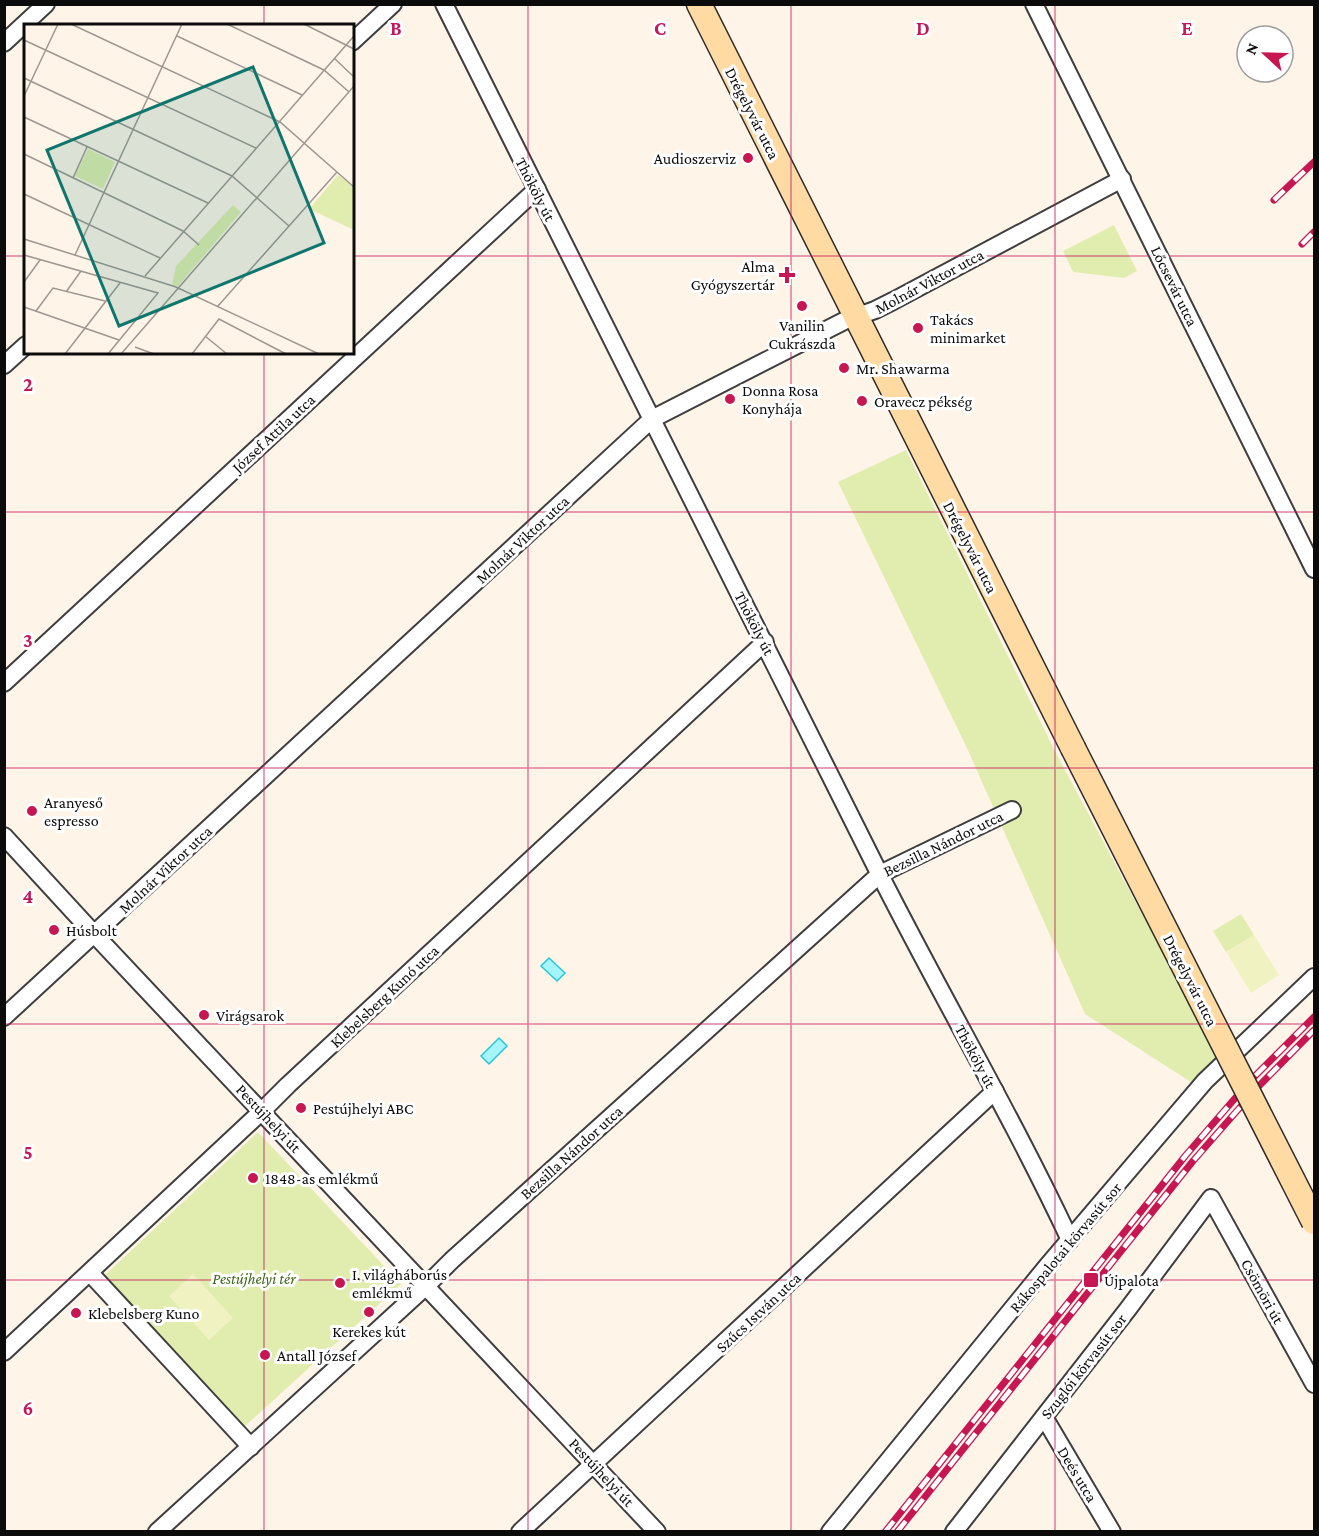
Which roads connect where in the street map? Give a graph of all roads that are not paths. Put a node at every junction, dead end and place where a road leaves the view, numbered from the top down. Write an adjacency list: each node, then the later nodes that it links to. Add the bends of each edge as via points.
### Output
1 (46, 4): 7 (street)
2 (393, 4): 8 (street)
3 (444, 4): 11 (street, Thököly út)
4 (699, 4): 12 (main road, Drégelyvár utca)
5 (1034, 4): 10 (street, Lőcsevár utca)
6 (24, 24): 9 (street)
7 (24, 24)
8 (354, 40)
9 (4, 43)
10 (1122, 179): 12 (street, Molnár Viktor utca); 16 (street, Lőcsevár utca)
11 (537, 189): 15 (street, Thököly út); 18 (street, József Attila utca)
12 (855, 318): 15 (street, Molnár Viktor utca); 28 (main road, Drégelyvár utca, bridge)
13 (24, 347): 14 (street)
14 (4, 365)
15 (652, 419): 17 (street, Thököly út); 22 (street, Molnár Viktor utca)
16 (1314, 569)
17 (765, 642): 21 (street, Thököly út); 26 (street, Klebelsberg Kunó utca)
18 (7, 680)
19 (1012, 810): 21 (street, Bezsilla Nándor utca)
20 (4, 836): 22 (street, Pestújhelyi út)
21 (879, 874): 25 (street, Thököly út); 31 (street, Bezsilla Nándor utca)
22 (95, 935): 24 (street, Molnár Viktor utca); 26 (street, Pestújhelyi út)
23 (1314, 976): 29 (street, Rákospalotai körvasút sor, via 1217,1068)
24 (4, 1017)
25 (995, 1091): 29 (street, Thököly út); 36 (street, Szűcs István utca)
26 (262, 1111): 30 (street, Klebelsberg Kunó utca); 31 (street, Pestújhelyi út)
27 (1211, 1198): 33 (street, Csömöri út); 34 (street, Szuglói körvasút sor)
28 (1314, 1222)
29 (1070, 1240): 40 (street, Rákospalotai körvasút sor)
30 (90, 1273): 32 (street, Klebelsberg Kunó utca); 35 (street)
31 (426, 1286): 35 (street, Bezsilla Nándor utca); 36 (street, Pestújhelyi út)
32 (4, 1352)
33 (1314, 1384)
34 (1044, 1416): 41 (street, Szuglói körvasút sor); 42 (street, Deés utca)
35 (252, 1447): 37 (street, Bezsilla Nándor utca)
36 (595, 1463): 38 (street, Szűcs István utca); 39 (street, Pestújhelyi út)
37 (157, 1532)
38 (520, 1532)
39 (657, 1532)
40 (830, 1532)
41 (954, 1532)
42 (1113, 1532)

